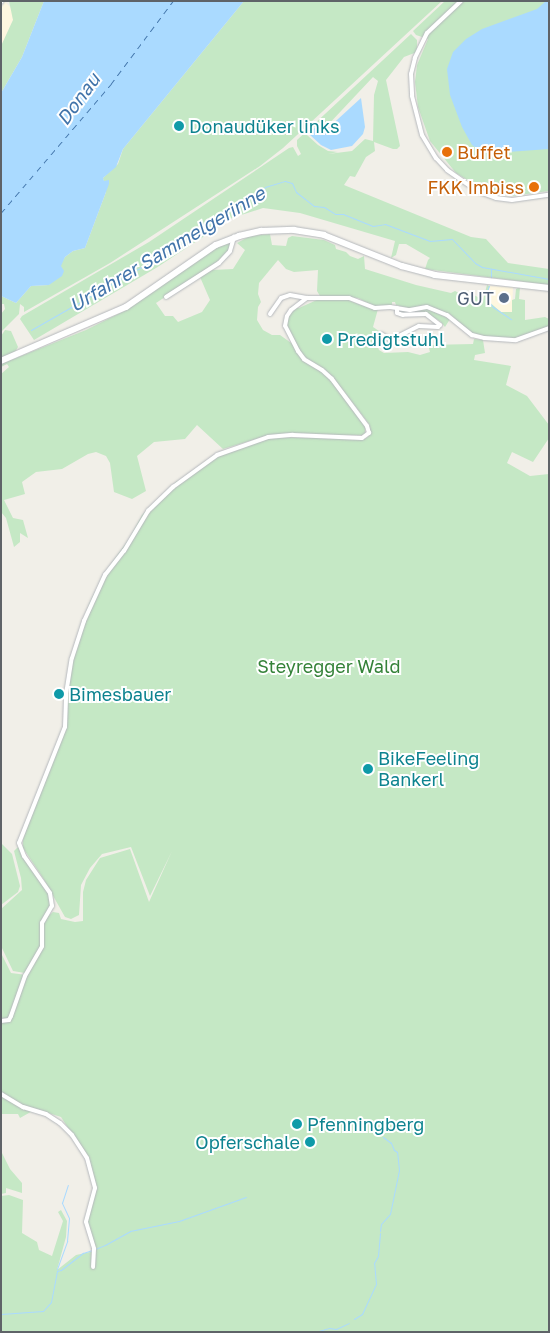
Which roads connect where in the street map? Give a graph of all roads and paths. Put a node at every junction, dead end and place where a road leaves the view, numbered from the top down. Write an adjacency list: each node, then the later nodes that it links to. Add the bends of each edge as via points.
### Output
1 (461, 1): 2 (street, via 426,34 413,66 412,96 422,134 447,170 484,194 520,200)
2 (549, 195)
3 (234, 237): 4 (main road, via 269,230 309,231 435,275); 5 (street, via 230,251 219,263); 11 (main road, via 198,255 153,290 120,310)
4 (549, 288)
5 (166, 297)
6 (307, 298): 7 (street, via 353,299 371,308); 8 (street, via 290,295 282,298); 12 (street, via 287,316 286,330 304,359 332,379 369,433 362,438 268,436 217,455 173,487 148,511 105,575 84,621 72,658 63,734 18,843 50,893 52,906 42,923 42,946 25,976 11,1016 9,1020)
7 (397, 308): 9 (street, via 427,307 447,315 472,335 484,338 516,340); 10 (street, via 403,315 426,314 440,325 414,328 391,340)
8 (270, 314)
9 (549, 328)
10 (381, 334)
11 (1, 361)
12 (1, 1021)
13 (1, 1094): 14 (street, via 60,1123 87,1158 95,1188 86,1222 94,1249)
14 (93, 1267)

